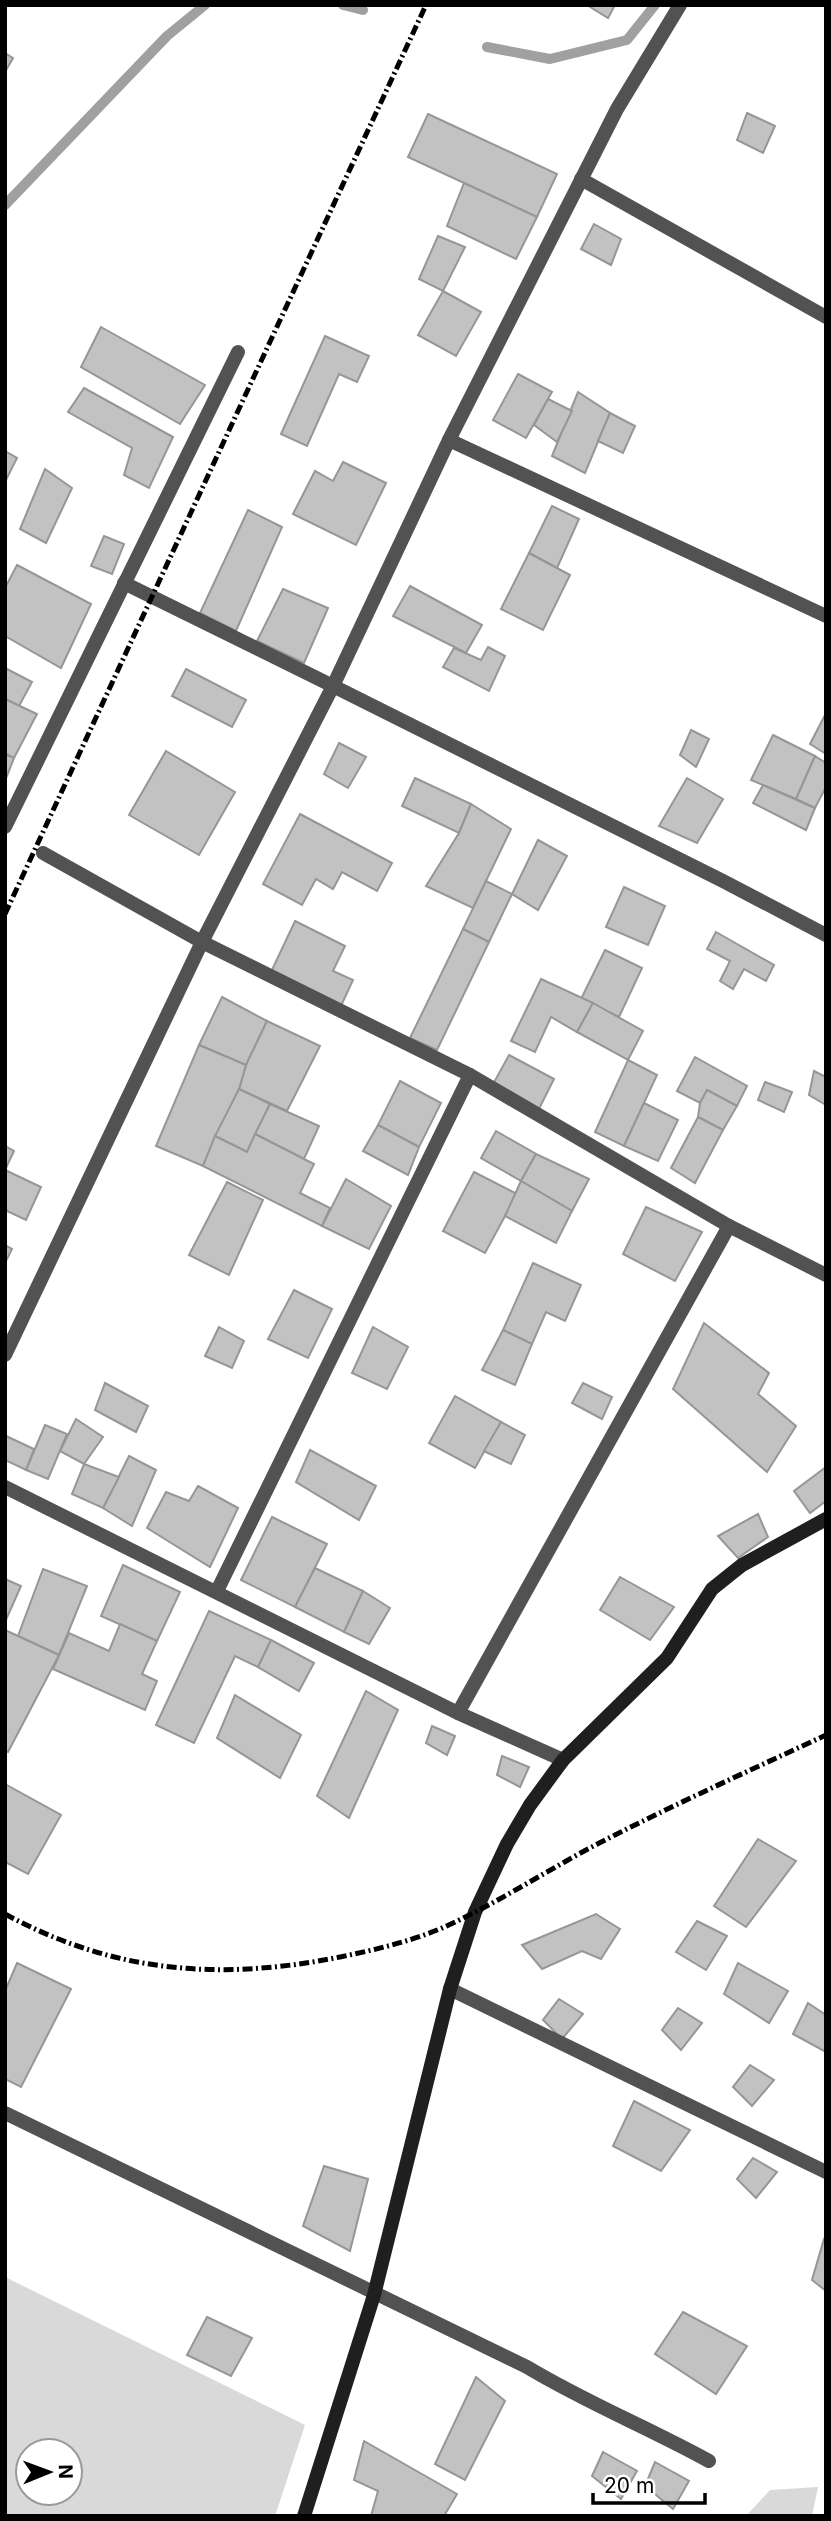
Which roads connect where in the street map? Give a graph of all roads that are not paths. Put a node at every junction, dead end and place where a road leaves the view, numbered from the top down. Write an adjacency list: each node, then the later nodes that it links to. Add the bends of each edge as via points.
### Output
1 (680, 5): 2 (street, via 617,109)
2 (582, 179): 3 (street); 5 (street)
3 (826, 317)
4 (237, 352): 6 (street)
5 (449, 440): 7 (street); 8 (street)
6 (124, 583): 8 (street); 9 (street)
7 (826, 616)
8 (333, 686): 11 (street); 12 (street)
9 (5, 827)
10 (43, 853): 12 (street)
11 (826, 935)
12 (202, 942): 13 (street); 16 (street)
13 (470, 1075): 14 (street); 19 (street)
14 (729, 1226): 15 (street); 20 (street)
15 (826, 1275)
16 (5, 1354)
17 (5, 1487): 19 (street)
18 (826, 1519): 21 (street, via 742,1565 712,1589 667,1658)
19 (217, 1591): 20 (street)
20 (458, 1713): 21 (street)
21 (563, 1760): 22 (street, via 530,1805 491,1874)
22 (450, 1989): 24 (street); 25 (street)
23 (5, 2113): 25 (street)
24 (826, 2172)
25 (374, 2295): 26 (street); 27 (street)
26 (709, 2461)
27 (304, 2516)

